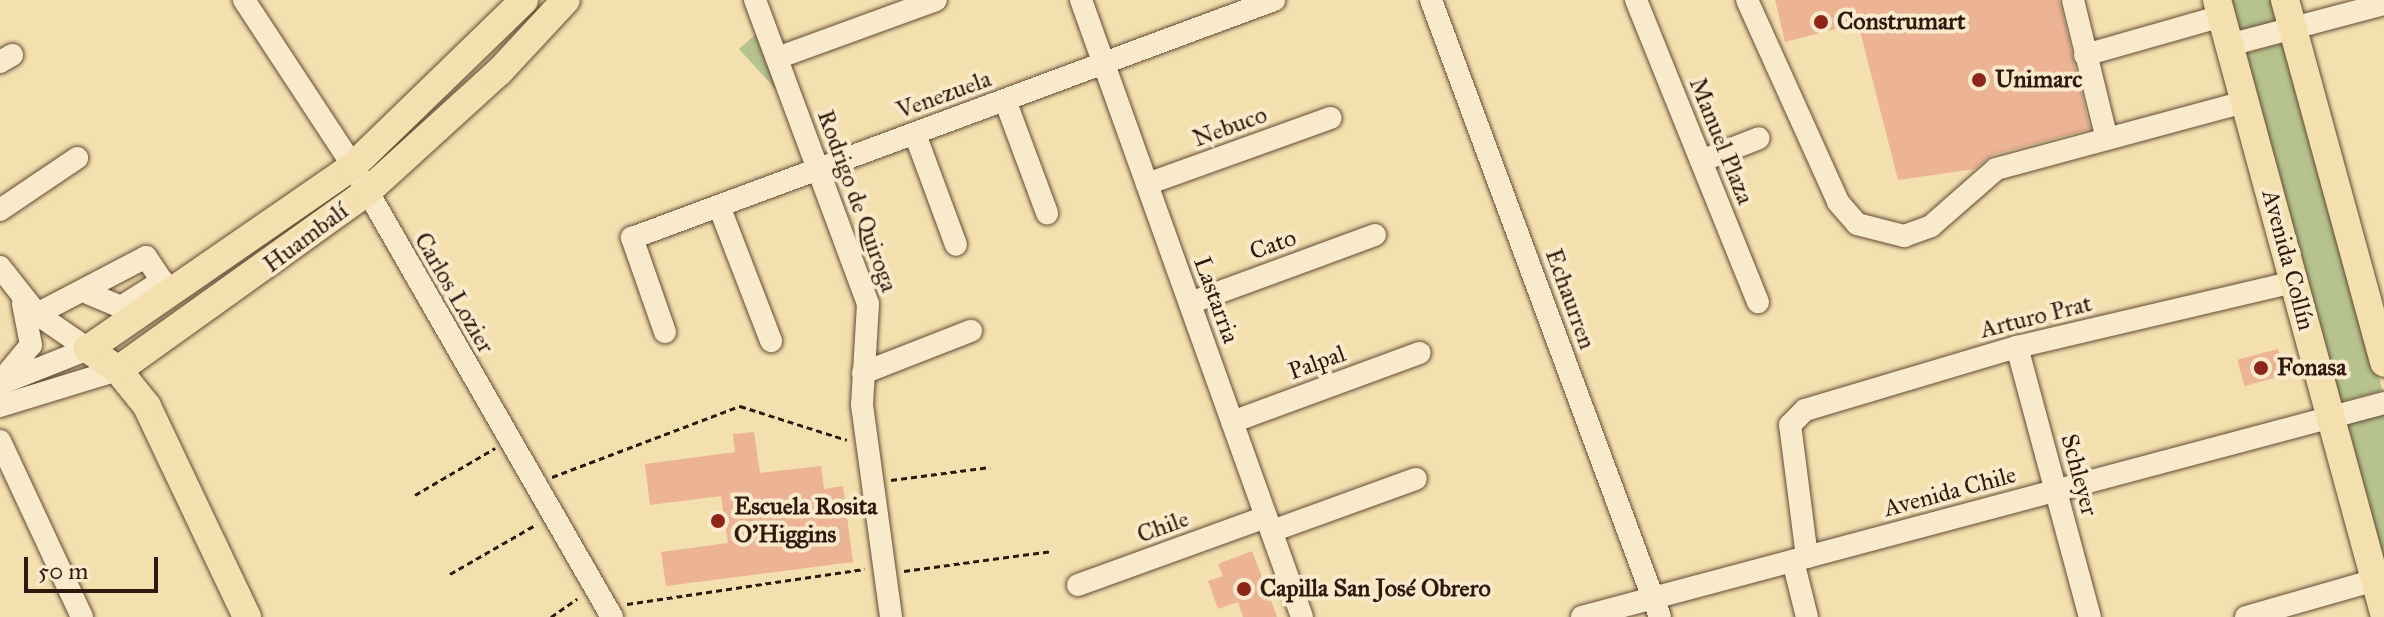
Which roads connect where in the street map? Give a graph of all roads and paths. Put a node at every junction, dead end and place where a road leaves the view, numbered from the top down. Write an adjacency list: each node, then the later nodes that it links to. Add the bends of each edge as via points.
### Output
1 (244, 0): 28 (street, Carlos Lozier)
2 (524, 0): 28 (main road, Huambalí)
3 (566, 0): 31 (main road, Huambalí, via 499,72)
4 (755, 0): 18 (street, Rodrigo de Quiroga)
5 (936, 0): 18 (street)
6 (1081, 0): 19 (street, Lastarria)
7 (1431, 0): 76 (street, Echaurren)
8 (1636, 0): 27 (street, Manuel Plaza)
9 (1747, 0): 25 (street, via 1830,186 1857,224 1904,236 1931,226 1996,169)
10 (2073, 0): 17 (street)
11 (2285, 0): 15 (main road)
12 (1269, 1): 19 (street, Venezuela)
13 (2384, 4): 15 (street)
14 (2220, 8): 16 (main road, Avenida Collín); 17 (street)
15 (2293, 28): 16 (street); 50 (main road)
16 (2229, 45): 21 (main road, Avenida Collín)
17 (2085, 55): 25 (street)
18 (777, 58): 29 (street, Rodrigo de Quiroga)
19 (1104, 63): 20 (street, Venezuela); 30 (street, Lastarria)
20 (1005, 100): 23 (street, Venezuela); 34 (street)
21 (2245, 102): 25 (street); 38 (main road, Avenida Collín)
22 (1330, 118): 30 (street, Nebuco)
23 (915, 134): 29 (street, Venezuela); 36 (street)
24 (1759, 138): 27 (street)
25 (2107, 139)
26 (77, 158): 33 (street)
27 (1701, 161): 41 (street, Manuel Plaza)
28 (353, 166): 31 (street, Carlos Lozier); 39 (main road, Huambalí)
29 (819, 169): 32 (street, Venezuela); 52 (street, Rodrigo de Quiroga, via 868,304)
30 (1147, 184): 42 (street, Lastarria)
31 (368, 191): 51 (main road, Huambalí); 58 (street, Carlos Lozier)
32 (719, 206): 45 (street, Venezuela, via 632,238); 46 (street)
33 (0, 210)
34 (1047, 213)
35 (1375, 235): 42 (street, Cato)
36 (956, 245)
37 (0, 267): 40 (street)
38 (2294, 282): 47 (street, Arturo Prat); 56 (main road, Avenida Collín)
39 (167, 288): 43 (street, via 146,257 88,293); 48 (main road, Huambalí)
40 (17, 292): 43 (street); 53 (street, via 31,345 22,364)
41 (1758, 302)
42 (1190, 303): 57 (street, Lastarria)
43 (37, 314): 48 (street)
44 (971, 331): 52 (street)
45 (665, 332)
46 (771, 341)
47 (2017, 347): 65 (street, Schleyer); 70 (street, Arturo Prat, via 1795,415)
48 (88, 349): 51 (main road); 53 (street, Huambalí)
49 (1420, 353): 57 (street, Palpal)
50 (2384, 363)
51 (118, 370): 55 (street, Huambalí); 80 (main road, via 147,406)
52 (863, 373): 60 (street, Rodrigo de Quiroga)
53 (0, 383)
54 (2384, 403): 56 (street, Avenida Chile)
55 (0, 406)
56 (2331, 417): 65 (street, Avenida Chile); 73 (main road, Avenida Collín)
57 (1232, 422): 68 (street, Lastarria)
58 (510, 439): 63 (street, Carlos Lozier); 66 (path)
59 (0, 441): 79 (street)
60 (865, 445): 63 (path, via 740,406); 64 (street, Rodrigo de Quiroga)
61 (990, 467): 64 (path)
62 (1416, 479): 68 (street, Chile)
63 (536, 483): 67 (street, Carlos Lozier)
64 (870, 483): 71 (street, Rodrigo de Quiroga)
65 (2056, 490): 70 (street, Avenida Chile); 86 (street, Schleyer)
66 (415, 495)
67 (554, 514): 72 (path); 75 (street, Carlos Lozier)
68 (1269, 524): 74 (street, Chile); 83 (street, Lastarria)
69 (1051, 551): 71 (path)
70 (1800, 559): 76 (street, Avenida Chile); 85 (street)
71 (884, 570): 77 (path); 82 (street, Rodrigo de Quiroga)
72 (450, 574)
73 (2375, 580): 78 (main road, Avenida Collín); 87 (street)
74 (1078, 585)
75 (596, 586): 77 (street, Carlos Lozier); 81 (path)
76 (1656, 608): 84 (street, Avenida Chile)
77 (610, 612)
78 (2384, 613)
79 (82, 617)
80 (247, 617)
81 (551, 617)
82 (891, 617)
83 (1302, 617)
84 (1582, 617)
85 (1807, 617)
86 (2090, 617)
87 (2246, 617)

